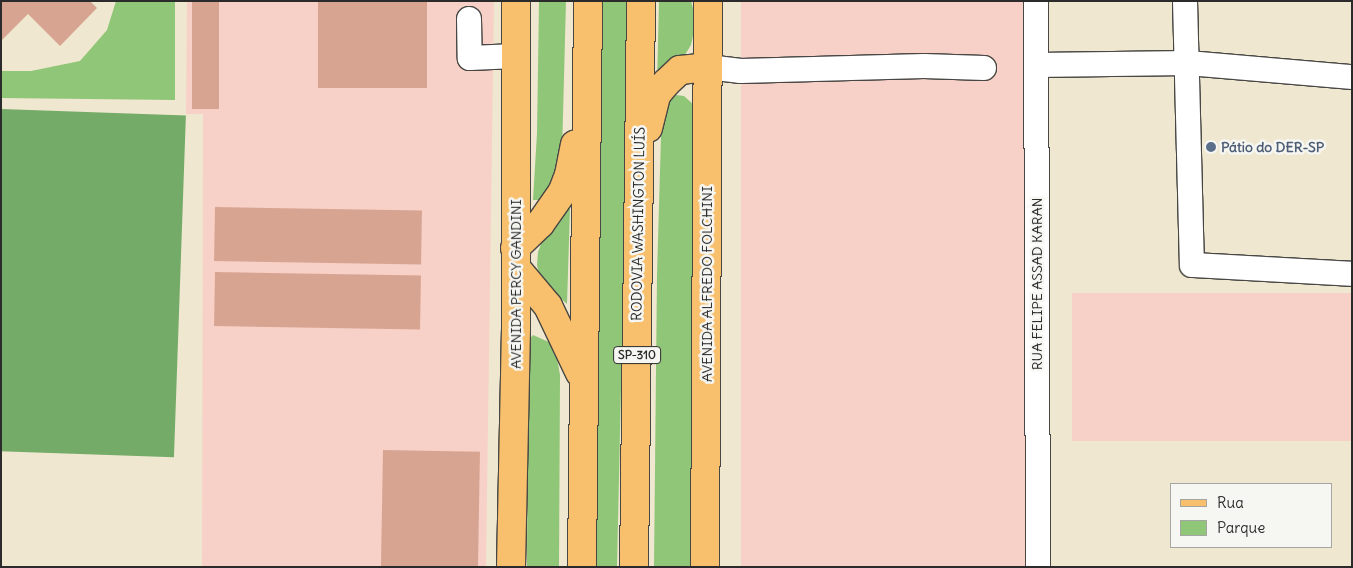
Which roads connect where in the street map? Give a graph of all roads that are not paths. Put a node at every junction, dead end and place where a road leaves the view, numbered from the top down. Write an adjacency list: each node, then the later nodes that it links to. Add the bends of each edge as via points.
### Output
1 (516, 1): 8 (main road, AVENIDA PERCY GANDINI)
2 (588, 1): 14 (main road)
3 (641, 1): 15 (main road, RODOVIA WASHINGTON LUÍS / SP-310)
4 (708, 1): 11 (main road, AVENIDA ALFREDO FOLCHINI)
5 (1036, 1): 10 (street, RUA FELIPE ASSAD KARAN)
6 (1184, 1): 9 (street)
7 (469, 19): 8 (street, via 470,58)
8 (516, 56): 16 (main road, AVENIDA PERCY GANDINI)
9 (1188, 63): 10 (street); 13 (street); 17 (street, via 1192,265)
10 (1036, 64): 25 (street, RUA FELIPE ASSAD KARAN)
11 (708, 67): 12 (street, via 741,71 924,66); 15 (main road, via 680,70 656,95); 24 (main road, AVENIDA ALFREDO FOLCHINI)
12 (984, 68)
13 (1352, 77)
14 (587, 87): 16 (main road, via 569,175 562,193); 20 (main road)
15 (638, 178): 23 (main road, RODOVIA WASHINGTON LUÍS / SP-310)
16 (516, 259): 18 (main road); 19 (main road, AVENIDA PERCY GANDINI)
17 (1352, 274)
18 (553, 315): 19 (main road); 20 (main road)
19 (516, 329): 21 (main road, AVENIDA PERCY GANDINI)
20 (584, 382): 22 (main road)
21 (511, 567)
22 (582, 567)
23 (634, 567)
24 (704, 567)
25 (1038, 567)

